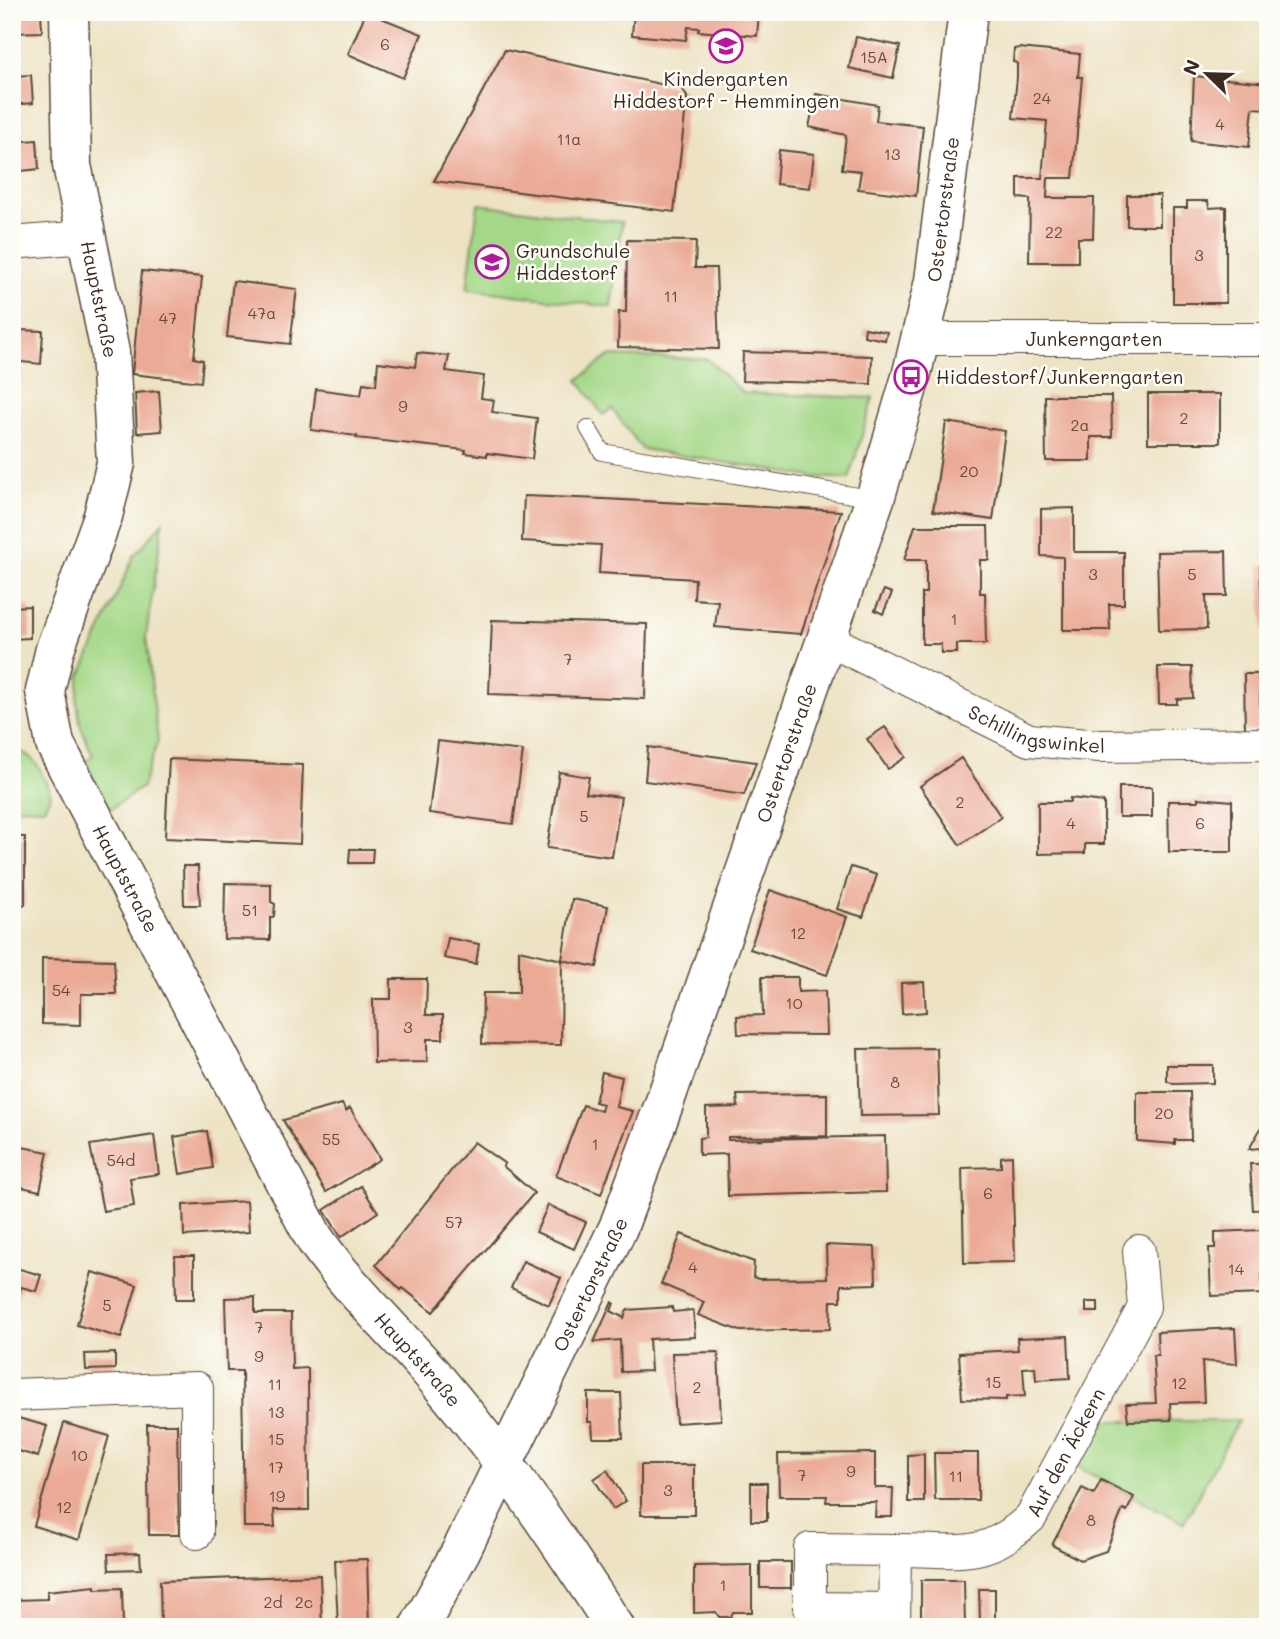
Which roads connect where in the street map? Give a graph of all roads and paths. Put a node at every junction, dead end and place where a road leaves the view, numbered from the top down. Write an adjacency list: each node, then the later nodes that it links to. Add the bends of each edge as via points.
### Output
1 (69, 12): 3 (main road, Hauptstraße, via 72,164)
2 (968, 12): 5 (main road, Ostertorstraße, via 944,220)
3 (85, 237): 4 (street); 13 (main road, Hauptstraße, via 110,352 116,463 45,691 55,744 314,1238 343,1279 435,1378)
4 (12, 243)
5 (920, 339): 6 (street, Junkerngarten); 8 (main road, Ostertorstraße)
6 (1268, 339)
7 (588, 428): 8 (lane, via 602,452)
8 (875, 499): 9 (main road, Ostertorstraße)
9 (825, 638): 10 (street, Schillingswinkel, via 1028,740 1100,746); 13 (main road, Ostertorstraße, via 618,1228)
10 (1268, 744)
11 (1139, 1251): 15 (street, Auf den Äckern, via 1144,1307 1031,1517 1009,1538 983,1550)
12 (12, 1395): 14 (street, via 197,1388)
13 (503, 1461): 17 (main road, Ostertorstraße); 18 (main road, Hauptstraße)
14 (197, 1532)
15 (895, 1550): 16 (street, Auf den Äckern); 16 (street, Auf den Äckern, via 810,1549 810,1608)
16 (894, 1618)
17 (419, 1627)
18 (615, 1627)

